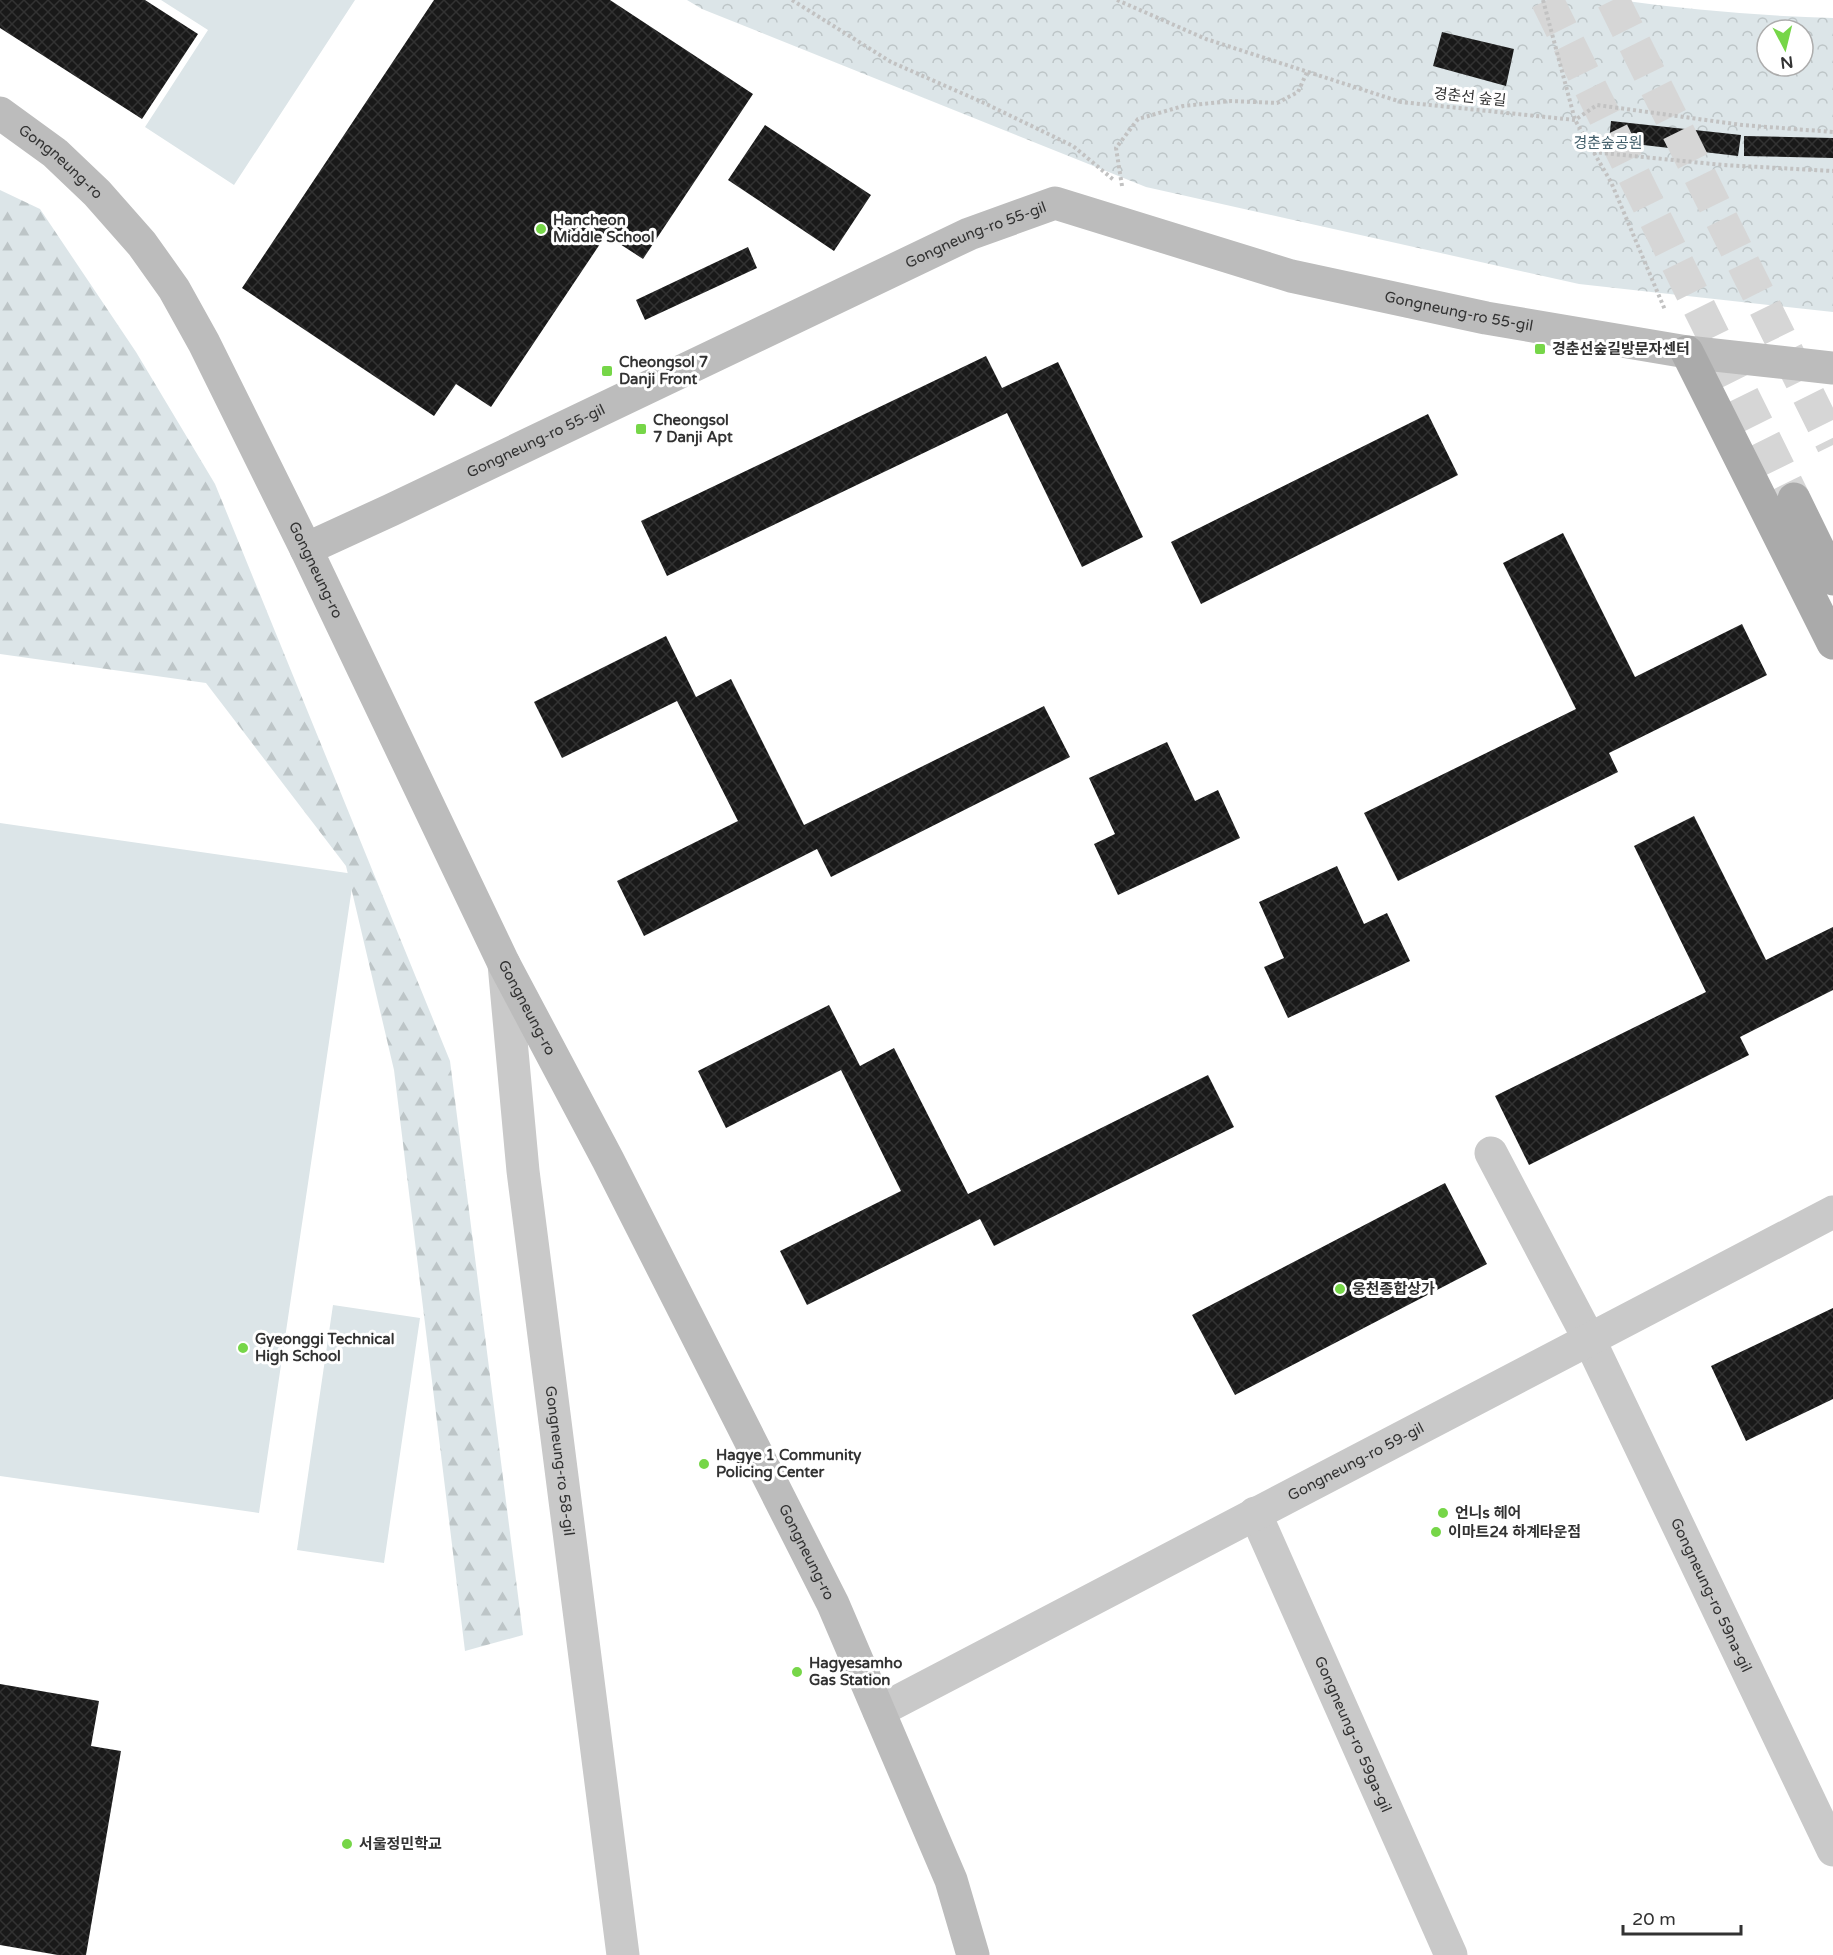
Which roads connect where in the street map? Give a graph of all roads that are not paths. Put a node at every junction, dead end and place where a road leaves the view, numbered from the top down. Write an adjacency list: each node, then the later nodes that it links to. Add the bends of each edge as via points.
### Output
1 (0, 113): 5 (street, Gongneung-ro, via 55,153 97,193 142,244 174,289)
2 (1687, 352): 3 (street, Gongneung-ro 55-gil); 5 (street, Gongneung-ro 55-gil, via 1486,318 1291,276 1055,203 969,234); 7 (main road)
3 (1833, 368)
4 (1794, 499): 6 (main road)
5 (306, 549): 8 (street, Gongneung-ro)
6 (1833, 579)
7 (1833, 642)
8 (504, 964): 13 (street, Gongneung-ro, via 833,1604); 15 (street, Gongneung-ro 58-gil, via 523,1171)
9 (1491, 1153): 11 (street, Gongneung-ro 59na-gil)
10 (1833, 1212): 11 (street, Gongneung-ro 59-gil)
11 (1589, 1339): 12 (street, Gongneung-ro 59-gil); 14 (street, Gongneung-ro 59na-gil)
12 (1255, 1513): 13 (street, Gongneung-ro 59-gil); 17 (street, Gongneung-ro 59ga-gil)
13 (879, 1711): 16 (street, Gongneung-ro, via 951,1880)
14 (1833, 1851)
15 (623, 1955)
16 (973, 1955)
17 (1451, 1955)

